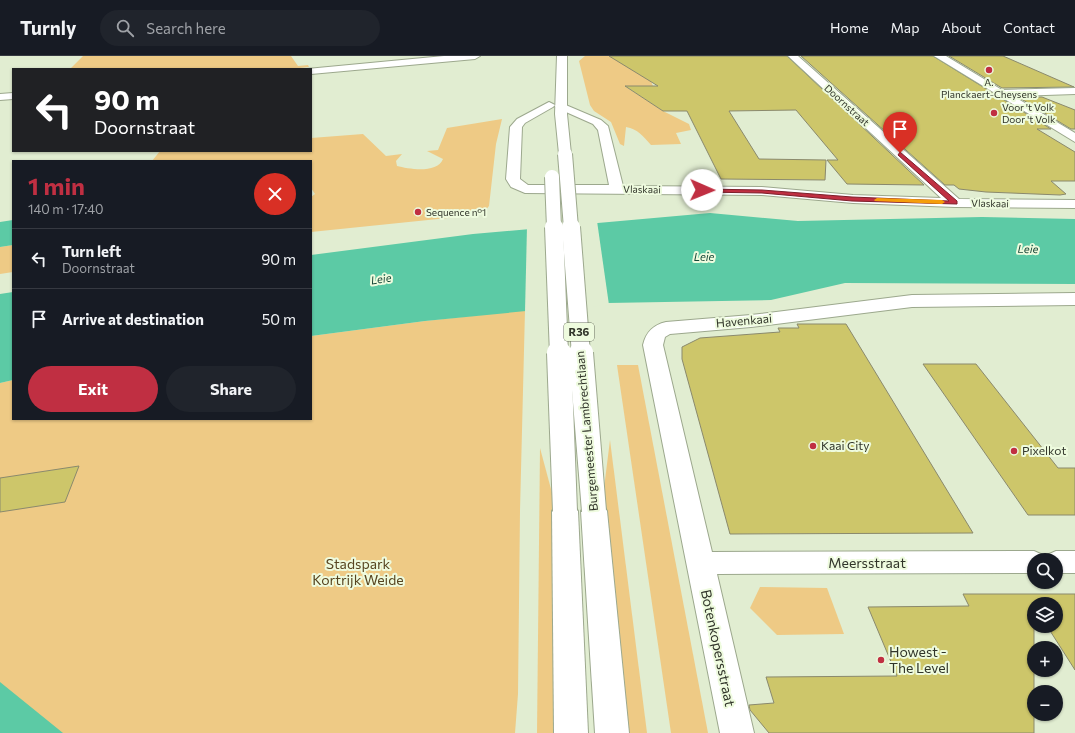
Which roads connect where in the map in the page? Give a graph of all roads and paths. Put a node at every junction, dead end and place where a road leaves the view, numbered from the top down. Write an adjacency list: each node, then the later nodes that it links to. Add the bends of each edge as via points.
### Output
1 (475, 56): 6 (street)
2 (562, 56): 7 (street, Burgemeester Lambrechtlaan / R36)
3 (573, 56): 7 (street, via 569,58 566,69)
4 (793, 56): 19 (street, Doornstraat)
5 (939, 56): 10 (street)
6 (312, 71)
7 (561, 72): 14 (street, Burgemeester Lambrechtlaan / R36)
8 (548, 90): 13 (street)
9 (1075, 91): 10 (street)
10 (1000, 93): 16 (street)
11 (12, 96): 12 (street)
12 (0, 97)
13 (548, 106): 15 (street); 18 (street, Vlaskaai, via 521,121 516,127 513,179 516,184 525,189)
14 (561, 106): 17 (street, Burgemeester Lambrechtlaan / R36); 18 (street, via 597,122 604,129)
15 (550, 120)
16 (1075, 138)
17 (558, 154): 22 (street, Burgemeester Lambrechtlaan / R36, bridge); 22 (street, Burgemeester Lambrechtlaan / R36, bridge)
18 (617, 189): 19 (street, Vlaskaai, via 762,191 852,199)
19 (955, 203): 20 (street, Vlaskaai)
20 (1075, 204)
21 (1073, 302): 26 (street, Havenkaai, via 912,302 751,322 672,327 658,331 653,345)
22 (580, 511): 27 (street, Burgemeester Lambrechtlaan / R36); 28 (street, Burgemeester Lambrechtlaan / R36)
23 (1027, 562): 26 (street, Meersstraat)
24 (1063, 562): 25 (street)
25 (1075, 562)
26 (700, 563): 29 (street, Botenkopersstraat)
27 (571, 733)
28 (612, 733)
29 (737, 733)

